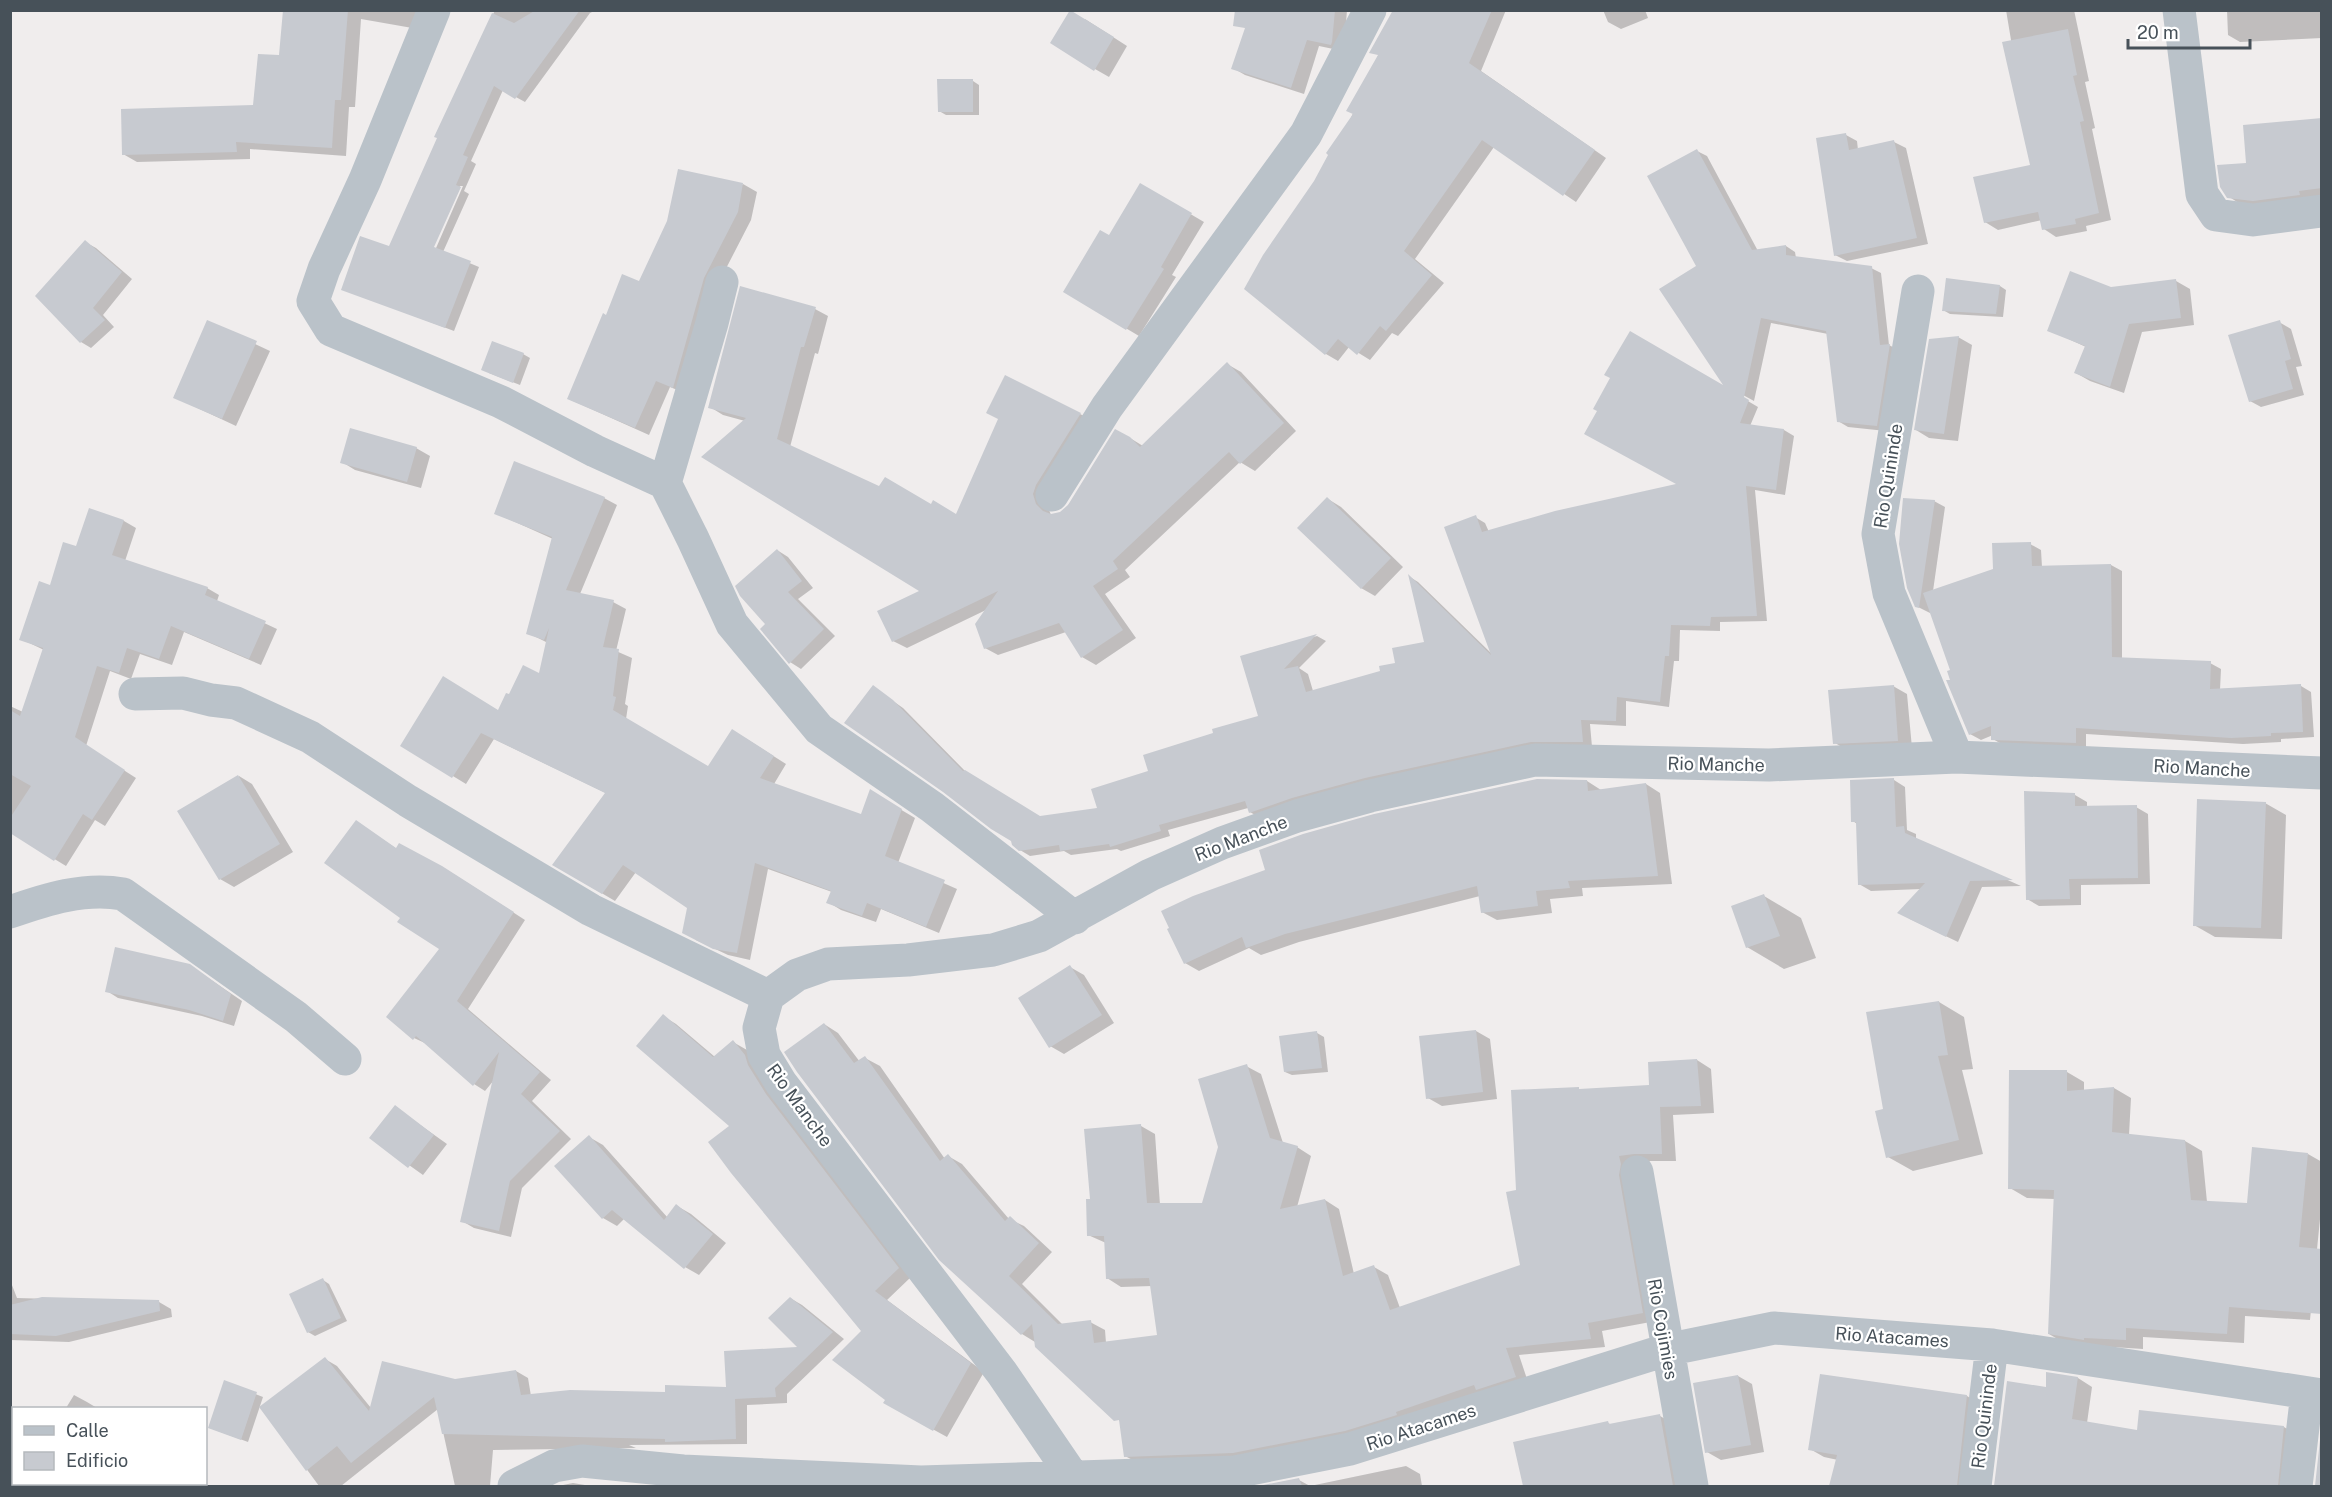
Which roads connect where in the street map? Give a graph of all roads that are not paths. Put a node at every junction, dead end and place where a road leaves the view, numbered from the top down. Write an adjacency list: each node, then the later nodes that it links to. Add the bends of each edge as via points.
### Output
1 (434, 10): 7 (street, via 313,301 331,330 501,402)
2 (1370, 10): 8 (street, via 1306,134 1107,408)
3 (2179, 10): 4 (street, via 2202,194 2216,215 2253,220)
4 (2322, 211)
5 (722, 282): 7 (street)
6 (1918, 291): 10 (street, Rio Quininde, via 1878,534 1890,593)
7 (665, 483): 13 (street, via 732,624 819,729 932,807)
8 (1052, 495)
9 (135, 694): 14 (street, via 183,693 236,703 310,737 408,801 591,910)
10 (1957, 757): 11 (street, Rio Manche); 13 (street, Rio Manche, via 1769,765 1535,760 1298,816 1222,843 1150,876)
11 (2322, 773)
12 (10, 912): 15 (street, via 59,896 103,890 123,894 296,1017)
13 (1075, 918): 14 (street, Rio Manche, via 1039,936 993,950 828,964 796,975)
14 (768, 996): 20 (street, Rio Manche, via 759,1028 764,1055 781,1083 1002,1374)
15 (345, 1059)
16 (1637, 1172): 18 (street, Rio Cojimies)
17 (1992, 1345): 18 (street, Rio Atacames, via 1774,1328); 19 (street, Rio Atacames); 24 (street, Rio Quininde)
18 (1666, 1350): 20 (street, Rio Atacames, via 1350,1449 1235,1472); 23 (street, Rio Cojimies)
19 (2314, 1394): 25 (street)
20 (1073, 1477): 21 (street, Rio Atacames)
21 (855, 1484): 22 (street, Rio Atacames, via 582,1461 554,1466)
22 (513, 1486)
23 (1692, 1486)
24 (1976, 1486)
25 (2296, 1486)

